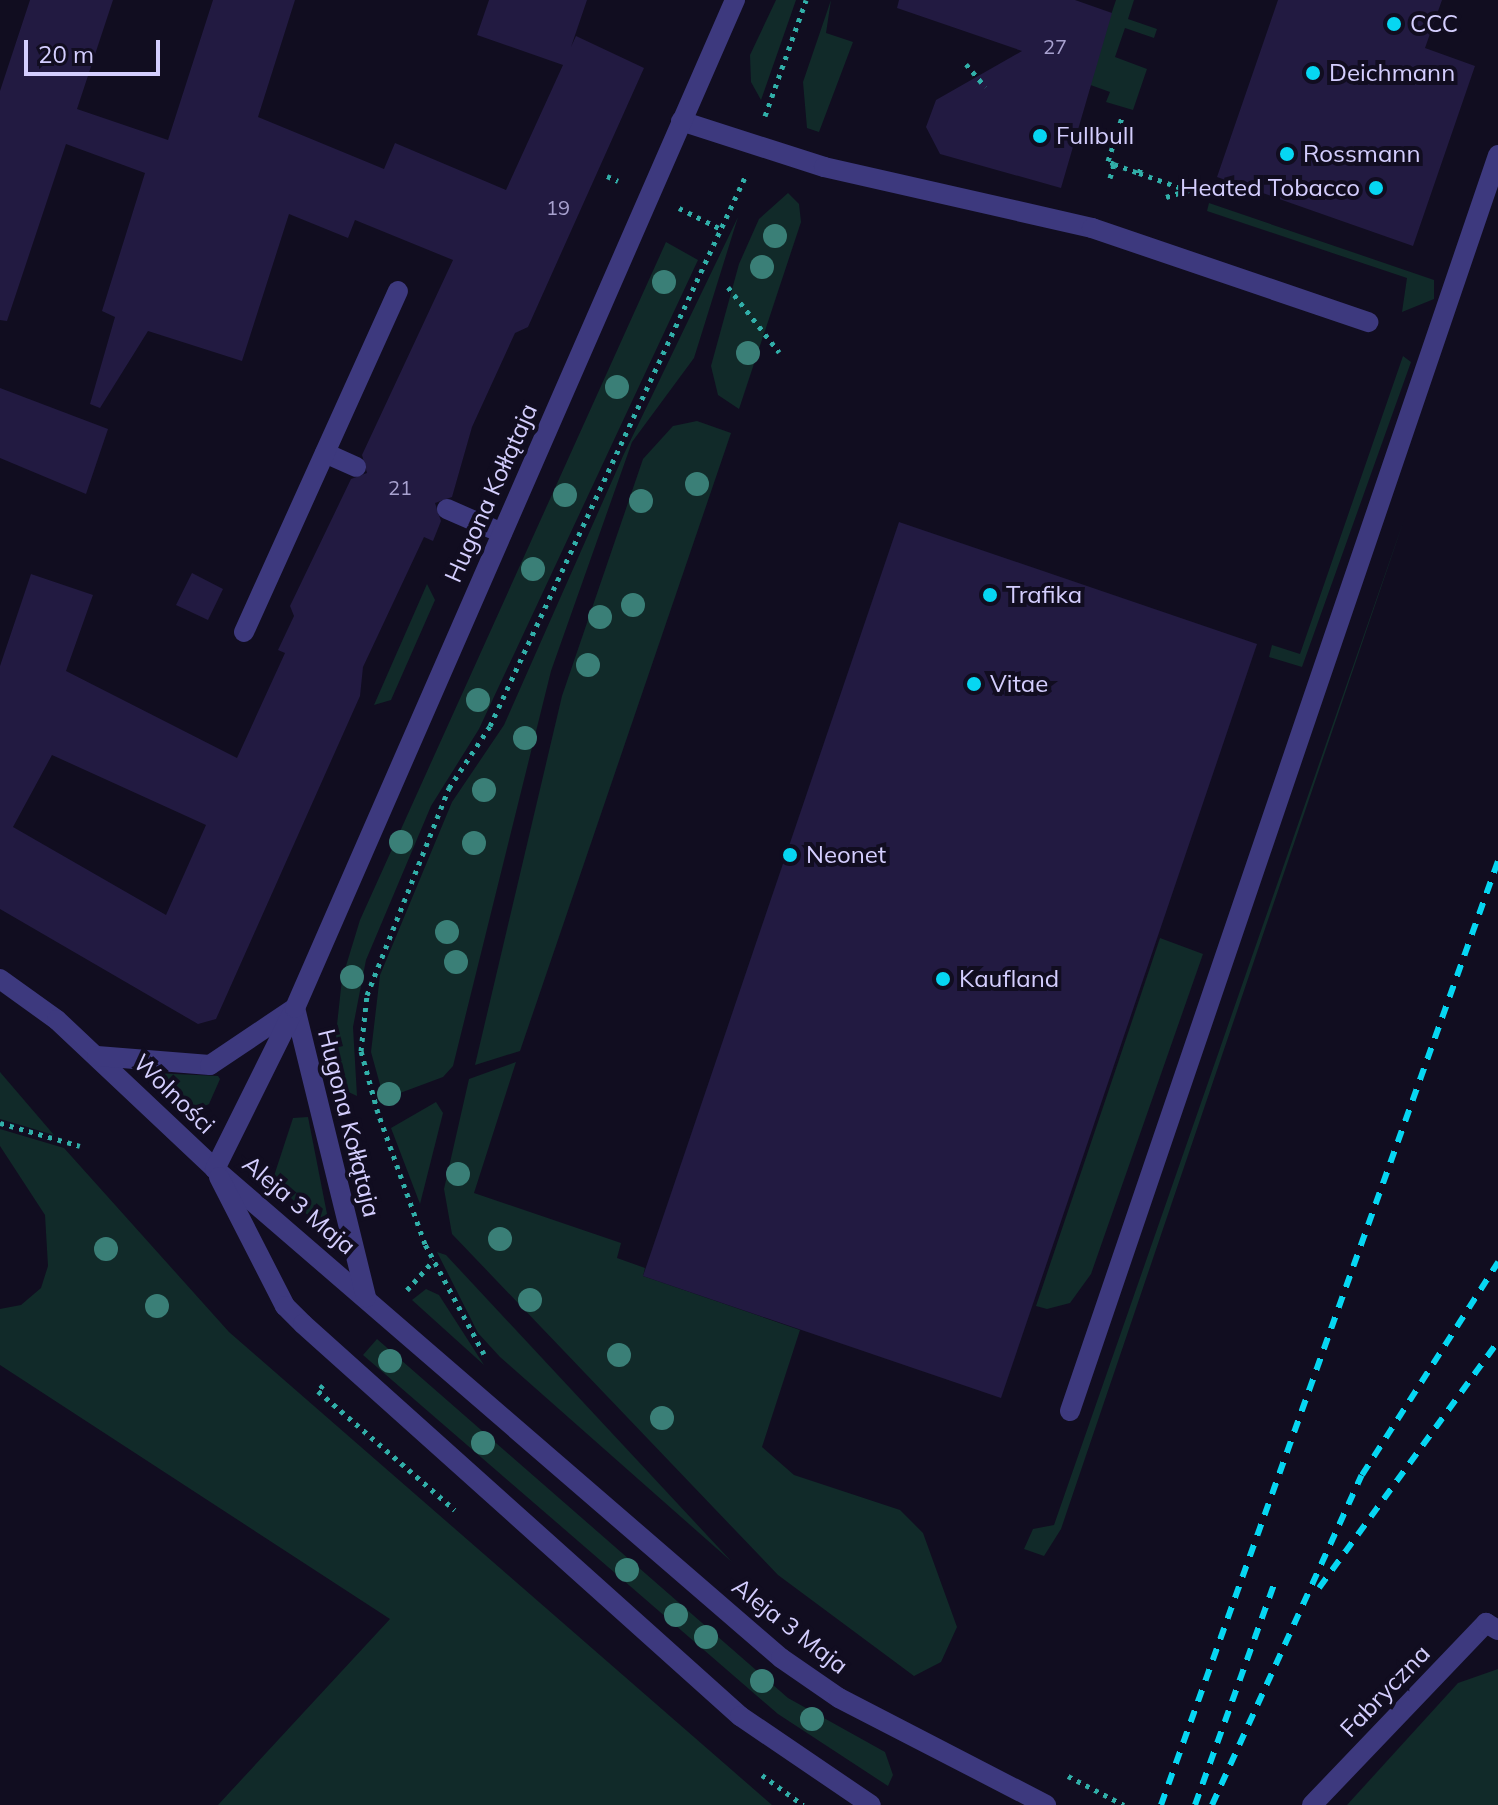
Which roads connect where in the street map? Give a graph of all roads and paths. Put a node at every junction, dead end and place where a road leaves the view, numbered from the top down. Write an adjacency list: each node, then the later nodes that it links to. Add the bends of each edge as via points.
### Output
1 (735, 0): 7 (street, Hugona Kołłątaja)
2 (806, 0): 5 (path)
3 (966, 64): 4 (path)
4 (985, 87)
5 (768, 108)
6 (1122, 117): 9 (path, via 1108,161)
7 (681, 121): 21 (street, via 824,167 1092,228); 26 (street, Hugona Kołłątaja)
8 (1498, 155): 38 (street)
9 (1114, 164): 11 (path); 13 (path)
10 (1142, 164): 11 (path)
11 (1139, 173): 15 (path)
12 (745, 178): 18 (path)
13 (1110, 178)
14 (1196, 188): 15 (path)
15 (1184, 189): 16 (path)
16 (1166, 197)
17 (681, 209): 18 (path)
18 (721, 229): 34 (path, via 490,726 449,788 367,995 364,1069)
19 (728, 287): 22 (path)
20 (398, 291): 23 (street)
21 (1368, 322)
22 (779, 352)
23 (325, 453): 24 (street); 27 (street)
24 (356, 467)
25 (447, 509): 26 (street)
26 (502, 533): 29 (street, Hugona Kołłątaja)
27 (244, 632)
28 (0, 979): 30 (street, Wolności)
29 (295, 1008): 30 (street, Wolności, via 210,1065); 33 (street, Hugona Kołłątaja); 36 (street, Hugona Kołłątaja)
30 (97, 1056): 33 (street, Wolności)
31 (0, 1123): 32 (path)
32 (80, 1146)
33 (215, 1169): 36 (street, Aleja 3 Maja); 41 (street, Aleja 3 Maja, via 285,1306 303,1324 730,1707)
34 (434, 1260): 35 (path); 37 (path, via 474,1341)
35 (403, 1295)
36 (366, 1297): 42 (street, Aleja 3 Maja, via 781,1658 893,1727)
37 (495, 1363)
38 (1070, 1411)
39 (1498, 1606): 40 (street, Fabryczna)
40 (1492, 1626): 43 (street, Fabryczna)
41 (866, 1803)
42 (1046, 1805)
43 (1312, 1805)

